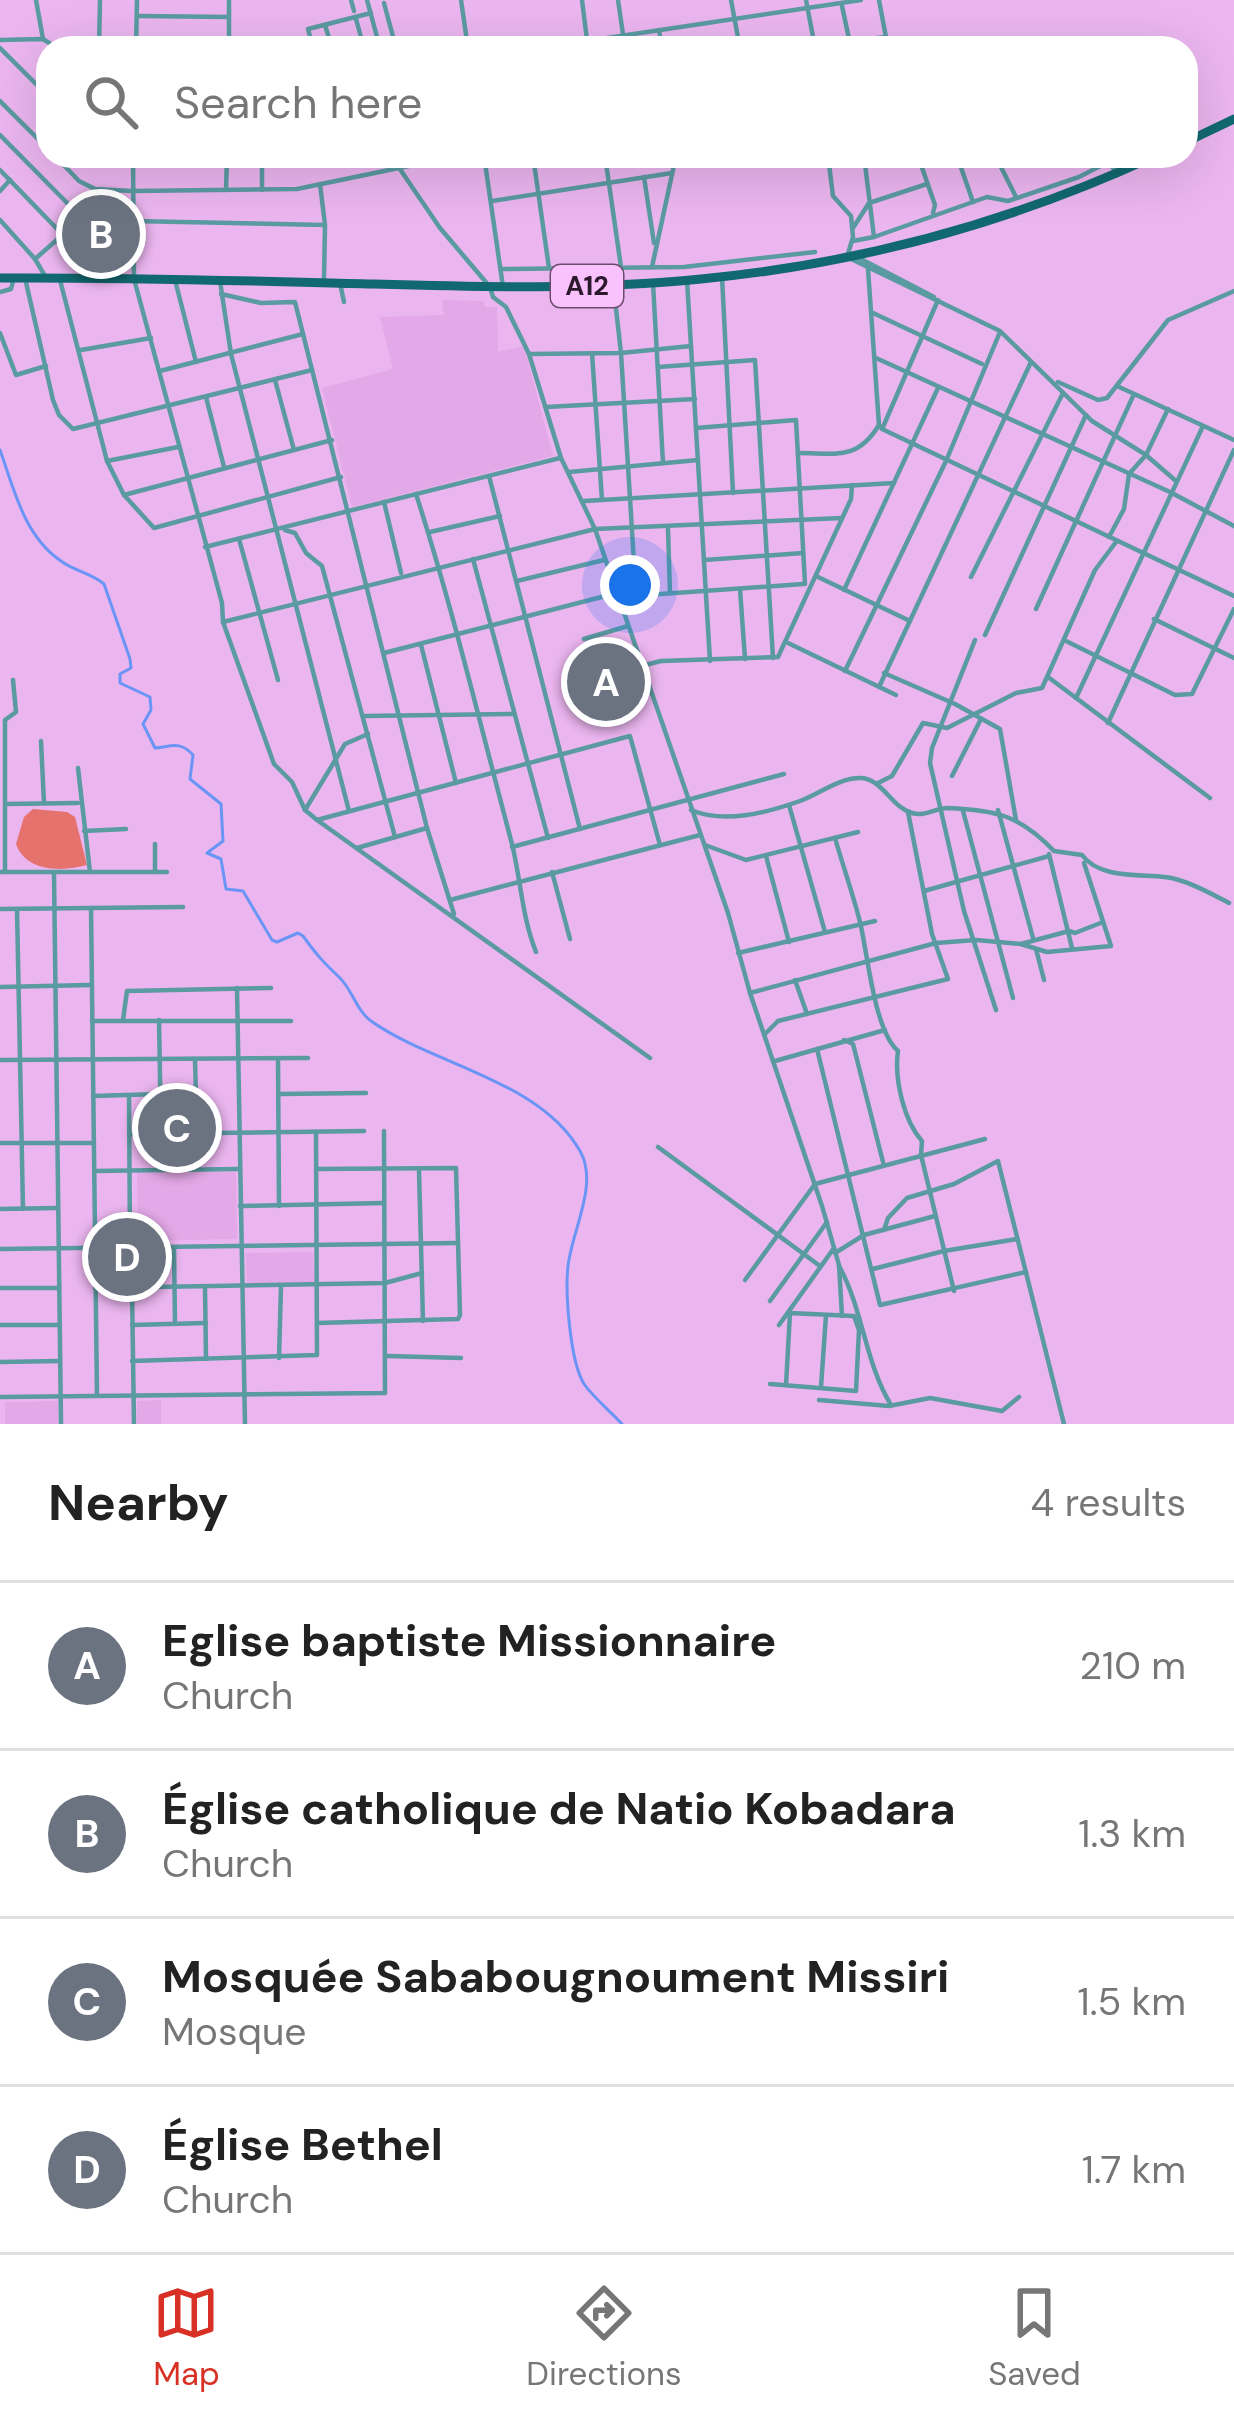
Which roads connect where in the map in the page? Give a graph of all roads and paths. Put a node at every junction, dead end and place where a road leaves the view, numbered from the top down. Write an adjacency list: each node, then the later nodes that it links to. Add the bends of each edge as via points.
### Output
1 (36, 0): 25 (street)
2 (100, 0): 26 (street)
3 (137, 0): 20 (street)
4 (230, 0): 21 (street)
5 (351, 0): 19 (street)
6 (367, 0): 17 (street)
7 (461, 0): 34 (street)
8 (582, 0): 35 (street)
9 (618, 0): 36 (street)
10 (731, 0): 22 (street)
11 (767, 0): 18 (street)
12 (861, 0): 14 (street)
13 (879, 0): 41 (street)
14 (841, 2): 16 (street); 40 (street)
15 (384, 3): 33 (street)
16 (807, 4): 18 (street); 39 (street)
17 (370, 13): 19 (street); 32 (street)
18 (769, 13): 22 (street)
19 (355, 14): 23 (street); 31 (street)
20 (136, 16): 21 (street); 27 (street)
21 (229, 17): 28 (street)
22 (734, 17): 24 (street); 38 (street)
23 (325, 24): 29 (street, via 308,28); 30 (street)
24 (659, 30): 36 (street); 37 (street)
25 (42, 36)
26 (99, 36)
27 (136, 36)
28 (229, 36)
29 (310, 36)
30 (328, 36)
31 (361, 36)
32 (377, 36)
33 (393, 36)
34 (466, 36)
35 (586, 36)
36 (622, 36)
37 (660, 36)
38 (738, 36)
39 (813, 36)
40 (848, 36)
41 (886, 36)
42 (36, 40): 43 (street)
43 (0, 44): 44 (street)
44 (36, 83)
45 (0, 101): 49 (street)
46 (1234, 119): 48 (main road)
47 (0, 135): 87 (street)
48 (1198, 136)
49 (36, 137)
50 (67, 168): 76 (street)
51 (133, 168): 80 (street)
52 (227, 168): 77 (street)
53 (262, 168): 78 (street)
54 (394, 168): 74 (street)
55 (400, 168): 117 (street)
56 (486, 168): 83 (street)
57 (534, 168): 81 (street)
58 (607, 168): 73 (street)
59 (672, 168): 69 (street)
60 (830, 168): 91 (street, via 833,196)
61 (865, 168): 84 (street)
62 (922, 168): 75 (street)
63 (961, 168): 85 (street)
64 (1001, 168): 82 (street)
65 (1087, 168): 82 (street)
66 (1114, 168): 70 (street)
67 (1128, 168): 70 (main road, A12)
68 (0, 170): 72 (street)
69 (671, 173): 71 (street); 96 (street)
70 (1117, 173): 97 (main road, A12, via 993,220)
71 (644, 178): 73 (street); 96 (street)
72 (10, 180): 79 (street); 92 (street)
73 (609, 183): 81 (street); 99 (street)
74 (320, 184): 78 (street); 90 (street)
75 (927, 184): 84 (street); 86 (street)
76 (95, 189): 80 (street); 87 (street)
77 (226, 190): 78 (street); 80 (street)
78 (262, 190)
79 (0, 191)
80 (132, 191): 89 (street)
81 (538, 194): 83 (street); 101 (street)
82 (1016, 199): 85 (street)
83 (492, 201): 102 (street)
84 (869, 203): 91 (street); 93 (street)
85 (973, 203): 86 (street)
86 (932, 215): 93 (street)
87 (82, 218): 92 (street)
88 (0, 220): 98 (street)
89 (132, 221): 90 (street); 109 (street)
90 (326, 225): 113 (street)
91 (853, 228): 94 (street)
92 (62, 234): 98 (street)
93 (874, 237): 94 (street)
94 (853, 241): 97 (street)
95 (815, 252): 100 (street)
96 (655, 253): 100 (street)
97 (851, 256): 103 (street); 104 (main road, A12); 122 (street)
98 (35, 259): 107 (street)
99 (621, 267): 100 (street); 101 (street); 116 (street)
100 (652, 267)
101 (549, 268): 102 (street)
102 (502, 269): 118 (street)
103 (868, 269): 122 (street); 124 (street)
104 (722, 277): 111 (main road, A12); 139 (street)
105 (0, 278): 106 (main road, A12)
106 (20, 278): 107 (main road, A12); 120 (street); 143 (street)
107 (46, 278): 108 (main road, A12)
108 (59, 279): 109 (main road, A12); 131 (street)
109 (134, 279): 110 (main road, A12); 129 (street)
110 (176, 280): 112 (main road, A12); 138 (street)
111 (687, 280): 114 (main road, A12); 130 (street)
112 (220, 281): 113 (main road, A12); 121 (street)
113 (324, 283): 115 (main road, A12)
114 (652, 283): 116 (main road, A12); 132 (street)
115 (340, 284): 117 (main road, A12); 123 (street)
116 (613, 285): 118 (main road, A12); 134 (street)
117 (490, 287): 118 (main road, A12); 136 (street)
118 (503, 287)
119 (1234, 291): 150 (street, via 1168,320)
120 (0, 292)
121 (221, 294): 127 (street, via 295,302); 135 (street)
122 (938, 300): 125 (street); 128 (street)
123 (344, 302)
124 (873, 313): 128 (street); 137 (street)
125 (1000, 331): 140 (street); 142 (street)
126 (0, 333): 143 (street, via 16,375)
127 (303, 334): 135 (street); 146 (street)
128 (921, 336): 142 (street); 147 (street)
129 (151, 338): 131 (street); 145 (street)
130 (693, 346): 132 (street); 141 (street)
131 (81, 350): 167 (street)
132 (657, 351): 134 (street); 144 (street)
133 (592, 353): 134 (street); 136 (street); 160 (street)
134 (621, 353): 159 (street)
135 (231, 354): 138 (street); 152 (street)
136 (529, 354): 162 (street)
137 (875, 358): 147 (street); 170 (street)
138 (196, 362): 145 (street)
139 (727, 362): 141 (street); 166 (street, via 755,360); 168 (street)
140 (1030, 362): 149 (street); 165 (street)
141 (694, 365): 144 (street); 156 (street)
142 (984, 365): 158 (street)
143 (46, 366): 167 (street, via 65,422 73,429)
144 (658, 367): 157 (street)
145 (160, 370): 161 (street)
146 (312, 370): 148 (street); 174 (street)
147 (905, 371): 151 (street); 170 (street)
148 (275, 380): 152 (street); 179 (street)
149 (1053, 380): 150 (street, via 1102,400); 153 (street)
150 (1117, 386): 154 (street)
151 (939, 387): 158 (street); 176 (street)
152 (240, 388): 155 (street); 185 (street)
153 (1063, 392): 164 (street); 172 (street)
154 (1134, 394): 163 (street); 173 (street)
155 (206, 397): 161 (street); 191 (street)
156 (695, 399): 157 (street); 171 (street)
157 (661, 401): 159 (street); 189 (street)
158 (970, 401): 165 (street); 187 (street)
159 (625, 403): 160 (street); 190 (street)
160 (596, 405): 162 (street); 192 (street)
161 (171, 406): 167 (street); 177 (street)
162 (547, 407): 183 (street)
163 (1168, 409): 169 (street); 182 (street)
164 (1086, 415): 173 (street); 178 (street)
165 (1004, 416): 172 (street); 195 (street)
166 (760, 422): 168 (street); 181 (street, via 796,420); 203 (street)
167 (98, 424): 184 (street)
168 (730, 425): 171 (street); 207 (street)
169 (1203, 426): 175 (street); 199 (street)
170 (880, 427): 176 (street); 181 (street, via 850,453)
171 (696, 428): 186 (street)
172 (1040, 433): 178 (street); 204 (street)
173 (1115, 435): 182 (street); 188 (street)
174 (332, 440): 179 (street); 197 (street)
175 (1234, 440)
176 (913, 444): 187 (street); 200 (street)
177 (180, 447): 184 (street); 198 (street)
178 (1071, 447): 188 (street); 215 (street)
179 (294, 450): 185 (street)
180 (1234, 450): 216 (street)
181 (798, 453): 202 (street)
182 (1146, 455): 194 (street); 199 (street)
183 (561, 458): 193 (street); 196 (street)
184 (107, 460): 208 (street)
185 (260, 460): 191 (street); 210 (street)
186 (698, 460): 189 (street); 209 (street)
187 (946, 461): 195 (street); 259 (street)
188 (1104, 461): 194 (street); 222 (street)
189 (663, 463): 190 (street)
190 (629, 467): 192 (street); 211 (street)
191 (225, 469): 198 (street)
192 (599, 469): 193 (street); 212 (street)
193 (568, 472): 213 (street)
194 (1129, 474): 205 (street); 231 (street)
195 (976, 475): 204 (street); 265 (street)
196 (489, 476): 206 (street); 219 (street)
197 (341, 477): 210 (street); 217 (street)
198 (187, 478): 208 (street); 218 (street)
199 (1176, 481): 205 (street)
200 (894, 483): 201 (street); 251 (street)
201 (852, 485): 202 (street); 220 (street)
202 (799, 490): 203 (street); 221 (street)
203 (764, 492): 207 (street); 223 (street)
204 (1012, 492): 215 (street); 245 (street)
205 (1170, 492): 216 (street); 237 (street)
206 (416, 494): 214 (street); 230 (street)
207 (734, 494): 209 (street)
208 (124, 495): 218 (street, via 154,528)
209 (700, 495): 211 (street); 224 (street)
210 (268, 496): 218 (street); 226 (street)
211 (631, 499): 212 (street); 229 (street)
212 (602, 500): 213 (street)
213 (584, 501): 227 (street)
214 (384, 502): 217 (street); 244 (street)
215 (1044, 506): 222 (street); 269 (street)
216 (1204, 509): 225 (street); 243 (street)
217 (349, 511): 226 (street); 248 (street)
218 (195, 514): 234 (street)
219 (500, 515): 230 (street); 235 (street)
220 (842, 518): 221 (street); 247 (street)
221 (801, 519): 223 (street); 236 (street)
222 (1077, 521): 231 (street); 260 (street)
223 (766, 522): 224 (street); 238 (street)
224 (703, 526): 228 (street); 241 (street)
225 (1234, 526)
226 (278, 529): 232 (street); 253 (street, via 295,533 320,563); 258 (street)
227 (595, 529): 229 (street); 235 (street); 240 (street)
228 (668, 529): 229 (street); 254 (street)
229 (632, 530): 256 (street)
230 (428, 532): 242 (street)
231 (1109, 537): 233 (street)
232 (239, 539): 234 (street); 262 (street)
233 (1118, 541): 237 (street); 273 (street, via 1095,570)
234 (205, 547): 266 (street)
235 (510, 549): 239 (street); 246 (street)
236 (803, 553): 238 (street); 247 (street)
237 (1143, 553): 243 (street); 278 (street)
238 (768, 555): 241 (street); 249 (street)
239 (473, 558): 242 (street); 267 (street)
240 (604, 560): 246 (street); 255 (street)
241 (704, 560): 252 (street)
242 (439, 566): 244 (street); 270 (street)
243 (1177, 569): 257 (street); 264 (street)
244 (402, 575): 248 (street)
245 (971, 577)
246 (517, 581): 263 (street)
247 (811, 581): 249 (street); 251 (street); 274 (street)
248 (367, 584): 253 (street); 277 (street)
249 (770, 587): 250 (street); 279 (street)
250 (740, 589): 252 (street); 281 (street)
251 (844, 590): 259 (street)
252 (706, 591): 254 (street); 282 (street)
253 (330, 592): 258 (street); 296 (street)
254 (670, 593): 256 (street)
255 (617, 595): 256 (street); 263 (street); 268 (street)
256 (636, 595)
257 (1234, 596)
258 (295, 602): 262 (street); 307 (street)
259 (879, 606): 265 (street); 284 (street)
260 (1036, 609)
261 (1234, 609): 276 (street)
262 (260, 611): 266 (street); 289 (street)
263 (524, 617): 267 (street); 306 (street)
264 (1154, 619): 276 (street); 285 (street)
265 (910, 621): 286 (street)
266 (223, 622): 324 (street, via 274,764)
267 (491, 626): 270 (street); 294 (street)
268 (628, 626): 271 (street); 283 (street)
269 (985, 635)
270 (456, 636): 275 (street); 299 (street)
271 (584, 639)
272 (974, 640): 293 (street)
273 (1064, 640): 278 (street); 287 (street)
274 (787, 642): 279 (street); 284 (street)
275 (421, 645): 277 (street); 298 (street)
276 (1216, 649): 280 (street); 285 (street, via 1192,694)
277 (384, 653): 297 (street)
278 (1097, 656): 285 (street); 292 (street)
279 (773, 658): 281 (street)
280 (1234, 658)
281 (745, 659): 282 (street)
282 (710, 661): 283 (street)
283 (641, 666): 317 (street)
284 (845, 670): 290 (street)
285 (1129, 672): 302 (street)
286 (884, 674): 290 (street); 293 (street)
287 (1048, 676): 292 (street); 295 (street, via 1036,692)
288 (14, 680): 301 (street, via 16,712)
289 (278, 680)
290 (879, 687): 291 (street)
291 (896, 695)
292 (1076, 698): 302 (street)
293 (953, 703): 295 (street); 303 (street)
294 (513, 714): 299 (street); 308 (street)
295 (973, 715): 300 (street); 303 (street)
296 (364, 716): 297 (street); 304 (street)
297 (400, 716): 298 (street); 315 (street)
298 (438, 716): 299 (street); 313 (street)
299 (476, 716): 310 (street)
300 (981, 719): 312 (street); 332 (street, via 1004,735)
301 (3, 720): 321 (street)
302 (1108, 723): 316 (street)
303 (941, 730): 314 (street, via 923,723 892,776); 323 (street, via 931,763)
304 (368, 734): 307 (street); 319 (street)
305 (41, 741): 320 (street)
306 (561, 755): 308 (street); 325 (street, via 631,736); 335 (street)
307 (335, 757): 324 (street); 329 (street)
308 (527, 764): 310 (street); 340 (street)
309 (78, 768): 318 (street)
310 (492, 773): 313 (street); 347 (street)
311 (784, 774): 317 (street)
312 (952, 776)
313 (456, 783): 315 (street)
314 (878, 783): 322 (street, via 861,777); 330 (street)
315 (419, 793): 319 (street); 333 (street)
316 (1210, 798)
317 (688, 800): 325 (street); 326 (street)
318 (80, 802): 320 (street); 336 (street)
319 (386, 802): 329 (street); 339 (street)
320 (44, 803): 321 (street)
321 (6, 804): 353 (street)
322 (788, 804): 326 (street, via 725,818); 348 (street)
323 (939, 809): 328 (street); 330 (street); 360 (street)
324 (305, 810): 331 (street)
325 (650, 810): 335 (street); 344 (street)
326 (691, 810): 338 (street)
327 (998, 810): 328 (street); 332 (street); 352 (street)
328 (962, 811): 359 (street)
329 (349, 812): 331 (street)
330 (908, 812): 362 (street)
331 (317, 820): 346 (street)
332 (1016, 821): 342 (street)
333 (427, 828): 339 (street); 363 (street)
334 (126, 829): 336 (street)
335 (580, 829): 340 (street)
336 (83, 830): 355 (street)
337 (858, 832): 341 (street)
338 (700, 835): 344 (street); 345 (street)
339 (395, 837): 346 (street)
340 (548, 838): 347 (street)
341 (835, 838): 348 (street); 373 (street)
342 (1046, 843): 349 (street); 351 (street)
343 (155, 844): 356 (street)
344 (660, 845): 358 (street)
345 (705, 845): 350 (street, via 746,860); 386 (street)
346 (357, 848): 370 (street)
347 (512, 848): 361 (street)
348 (800, 849): 350 (street); 375 (street)
349 (1082, 855): 364 (street, via 1122,875 1168,877); 372 (street)
350 (766, 856): 380 (street)
351 (1049, 856): 352 (street); 374 (street)
352 (1011, 868): 359 (street); 376 (street)
353 (3, 872): 354 (street)
354 (54, 872): 355 (street); 369 (street)
355 (90, 872): 356 (street)
356 (155, 872): 357 (street)
357 (167, 872)
358 (552, 872): 361 (street); 377 (street)
359 (980, 875): 360 (street); 379 (street)
360 (959, 879): 362 (street); 378 (street)
361 (520, 880): 363 (street); 385 (street)
362 (924, 891): 381 (street)
363 (450, 900): 370 (street)
364 (1229, 903)
365 (183, 907): 366 (street)
366 (91, 908): 369 (street); 390 (street)
367 (0, 909): 368 (street)
368 (16, 909): 369 (street); 391 (street)
369 (54, 909): 392 (street)
370 (455, 917): 414 (street)
371 (875, 921): 373 (street)
372 (1103, 922): 374 (street); 383 (street, via 1112,946)
373 (861, 924): 375 (street); 387 (street)
374 (1069, 931): 376 (street); 383 (street)
375 (825, 932): 380 (street)
376 (1033, 938): 382 (street)
377 (570, 939)
378 (976, 940): 379 (street); 381 (street); 399 (street)
379 (996, 941): 382 (street); 398 (street)
380 (789, 942): 386 (street)
381 (936, 943): 387 (street); 397 (street, via 948,980)
382 (1021, 944): 384 (street)
383 (1072, 948): 384 (street)
384 (1036, 949): 389 (street)
385 (536, 952)
386 (737, 953): 396 (street)
387 (867, 962): 388 (street); 397 (street)
388 (795, 980): 396 (street); 400 (street)
389 (1044, 980)
390 (91, 985): 392 (street); 404 (street)
391 (19, 986): 392 (street); 393 (street); 419 (street)
392 (56, 986): 415 (street)
393 (0, 987)
394 (237, 988): 395 (street); 401 (street); 402 (street, via 127,991)
395 (271, 988)
396 (749, 993): 407 (street)
397 (876, 997): 400 (street); 406 (street)
398 (1012, 998)
399 (996, 1010)
400 (807, 1014): 407 (street, via 778,1021)
401 (238, 1018): 403 (street); 405 (street); 411 (street)
402 (123, 1020): 403 (street); 404 (street)
403 (159, 1020): 410 (street)
404 (92, 1021): 416 (street)
405 (291, 1021)
406 (886, 1030): 408 (street); 440 (street)
407 (766, 1034): 420 (street)
408 (844, 1040): 409 (street); 441 (street, via 853,1044)
409 (817, 1049): 420 (street); 448 (street)
410 (159, 1058): 416 (street); 417 (street); 422 (street)
411 (238, 1058): 412 (street); 417 (street); 426 (street)
412 (278, 1058): 413 (street); 423 (street)
413 (308, 1058)
414 (650, 1058)
415 (56, 1059): 416 (street); 419 (street); 437 (street)
416 (92, 1059): 424 (street)
417 (195, 1059): 430 (street)
418 (0, 1060): 419 (street)
419 (20, 1060): 436 (street)
420 (775, 1061): 449 (street)
421 (366, 1093): 423 (street)
422 (160, 1094): 425 (street); 429 (street)
423 (279, 1094): 431 (street)
424 (93, 1096): 425 (street); 438 (street)
425 (129, 1096): 433 (street)
426 (240, 1131): 430 (street); 431 (street); 444 (street)
427 (364, 1131): 432 (street)
428 (384, 1131): 442 (street)
429 (161, 1132): 430 (street); 433 (street)
430 (197, 1132)
431 (278, 1132): 432 (street); 454 (street)
432 (316, 1132): 445 (street)
433 (129, 1134): 447 (street)
434 (985, 1139): 440 (street)
435 (0, 1143): 436 (street)
436 (21, 1143): 437 (street); 457 (street)
437 (58, 1143): 438 (street); 455 (street)
438 (94, 1143): 446 (street)
439 (658, 1147): 461 (street)
440 (921, 1155): 441 (street); 450 (street)
441 (884, 1164): 448 (street)
442 (385, 1168): 443 (street); 445 (street); 451 (street)
443 (419, 1168): 464 (street, via 456,1168); 466 (street)
444 (240, 1169): 447 (street); 453 (street)
445 (316, 1169): 452 (street)
446 (94, 1171): 447 (street); 470 (street)
447 (130, 1171): 471 (street)
448 (847, 1174): 449 (street); 462 (street)
449 (815, 1184): 459 (street); 461 (street)
450 (930, 1189): 458 (street); 460 (street, via 907,1198); 463 (street, via 998,1161)
451 (384, 1204): 452 (street); 465 (street)
452 (316, 1205): 454 (street); 468 (street)
453 (240, 1206): 454 (street); 467 (street)
454 (278, 1206)
455 (58, 1208): 457 (street); 473 (street)
456 (0, 1209): 457 (street)
457 (23, 1209)
458 (935, 1216): 460 (street); 475 (street)
459 (827, 1222): 474 (street); 476 (street)
460 (884, 1230): 462 (street)
461 (779, 1234): 476 (street); 482 (street)
462 (864, 1234): 474 (street); 479 (street)
463 (1017, 1239): 475 (street); 480 (street)
464 (457, 1243): 466 (street); 500 (street, via 460,1318)
465 (382, 1245): 466 (street); 468 (street); 483 (street)
466 (420, 1245): 481 (street)
467 (241, 1246): 468 (street); 469 (street); 485 (street)
468 (315, 1246): 484 (street)
469 (174, 1247): 471 (street); 492 (street)
470 (94, 1248): 471 (street); 473 (street); 490 (street)
471 (130, 1248)
472 (0, 1249): 473 (street)
473 (58, 1249): 489 (street)
474 (835, 1251): 477 (street); 478 (street)
475 (944, 1251): 479 (street); 493 (street)
476 (804, 1254): 478 (street); 494 (street)
477 (839, 1265): 497 (street); 498 (street)
478 (820, 1266): 495 (street)
479 (873, 1269): 493 (street, via 880,1305)
480 (1027, 1271): 493 (street); 530 (street)
481 (422, 1273): 483 (street); 500 (street)
482 (745, 1280)
483 (385, 1283): 484 (street); 499 (street)
484 (317, 1284): 486 (street); 502 (street)
485 (242, 1286): 486 (street); 487 (street); 512 (street)
486 (281, 1286): 509 (street)
487 (206, 1287): 492 (street); 501 (street)
488 (0, 1288): 489 (street)
489 (59, 1288): 503 (street)
490 (95, 1288): 491 (street); 521 (street)
491 (132, 1288): 492 (street); 507 (street)
492 (175, 1288): 504 (street)
493 (954, 1291)
494 (770, 1301)
495 (790, 1313): 496 (street); 505 (street); 517 (street)
496 (826, 1315): 497 (street); 518 (street)
497 (842, 1316): 498 (street)
498 (856, 1317): 518 (street, via 856,1391); 526 (street)
499 (385, 1322): 500 (street); 502 (street); 508 (street)
500 (423, 1322)
501 (206, 1323): 504 (street); 511 (street)
502 (317, 1323): 509 (street, via 317,1355)
503 (60, 1324): 506 (street); 514 (street)
504 (175, 1324): 507 (street)
505 (778, 1324)
506 (0, 1325)
507 (132, 1325): 513 (street)
508 (387, 1356): 510 (street); 519 (street, via 385,1394)
509 (279, 1358): 512 (street)
510 (461, 1358)
511 (206, 1359): 512 (street); 513 (street)
512 (244, 1359): 519 (street)
513 (132, 1360): 520 (street)
514 (60, 1361): 515 (street); 523 (street)
515 (0, 1362)
516 (770, 1384): 517 (street)
517 (786, 1385): 518 (street)
518 (821, 1388)
519 (244, 1394): 520 (street); 529 (street)
520 (133, 1395): 521 (street); 528 (street)
521 (97, 1396): 523 (street)
522 (0, 1397): 523 (street)
523 (60, 1397): 527 (street)
524 (1019, 1397): 526 (street, via 1002,1411 930,1398)
525 (819, 1400): 526 (street)
526 (891, 1406)
527 (61, 1424)
528 (134, 1424)
529 (245, 1424)
530 (1064, 1424)

